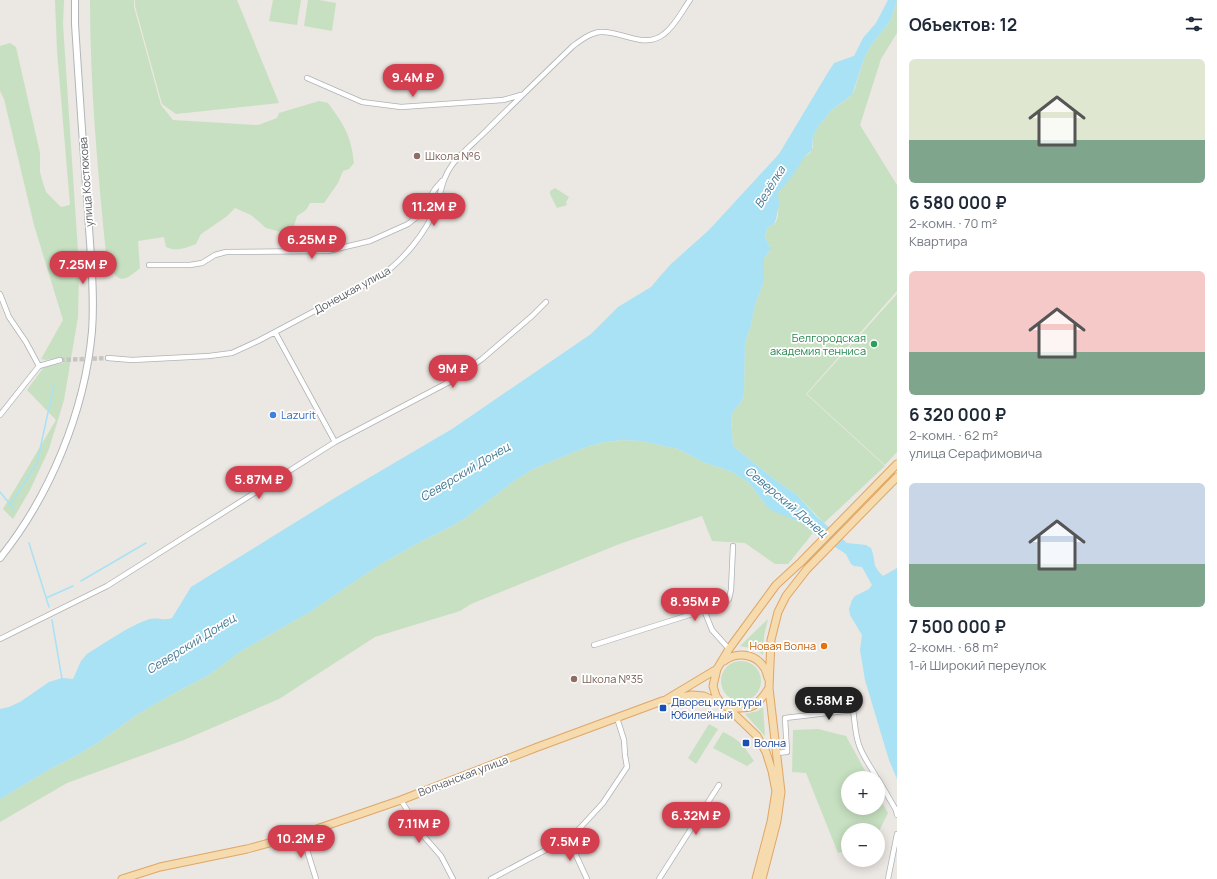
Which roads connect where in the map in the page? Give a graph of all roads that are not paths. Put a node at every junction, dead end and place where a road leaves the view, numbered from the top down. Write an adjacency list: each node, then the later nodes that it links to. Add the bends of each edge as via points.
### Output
1 (76, 0): 18 (main road, улица Костюкова, via 75,24 92,268 92,331 87,366 62,453 40,498)
2 (690, 0): 4 (street, Донецкая улица, via 678,19 664,34 654,39 642,40 600,32 590,34 575,44)
3 (307, 78): 4 (street, via 362,102 401,107 503,100)
4 (523, 94): 5 (street, Донецкая улица, via 452,165)
5 (444, 180): 6 (street, via 435,189 418,216 408,224 370,241 328,251 226,252 202,263); 9 (street, Донецкая улица, via 429,220 416,241 391,269)
6 (149, 265)
7 (0, 294): 12 (street, via 9,317)
8 (546, 302): 14 (street, via 482,359 451,381)
9 (275, 332): 10 (street, Донецкая улица, via 232,353 132,360); 14 (street)
10 (108, 358)
11 (60, 360): 12 (street)
12 (39, 366): 13 (street)
13 (0, 414)
14 (335, 442): 20 (street, via 108,586)
15 (897, 464): 22 (main road, via 776,585)
16 (897, 477): 25 (main road, via 807,569 786,596 778,612 771,640)
17 (733, 546): 19 (street, via 729,599 724,604)
18 (0, 558)
19 (704, 610): 21 (street); 22 (street, via 712,630)
20 (0, 639)
21 (594, 645)
22 (729, 649): 23 (main road); 24 (main road)
23 (745, 654): 24 (main road, via 731,656); 25 (main road, via 764,666)
24 (718, 667): 26 (main road); 27 (main road, via 713,686 716,696)
25 (769, 684): 27 (main road, via 758,704 741,708); 29 (main road)
26 (662, 701): 27 (main road, via 692,695 704,696); 28 (main road, Волчанская улица)
27 (724, 705): 44 (main road, via 757,736 766,752 776,792)
28 (617, 718): 33 (main road, Волчанская улица); 37 (street, via 624,740 627,767 603,803)
29 (776, 753): 30 (street, via 787,752 785,718 853,710 859,746); 45 (main road, via 781,792 777,821)
30 (873, 771)
31 (719, 785): 43 (street)
32 (885, 791): 34 (street)
33 (401, 800): 35 (main road, Волчанская улица); 40 (street, via 420,832 441,856)
34 (897, 815)
35 (302, 834): 38 (main road, Волчанская улица, via 247,849 160,867); 39 (street)
36 (897, 834): 46 (street)
37 (568, 838): 41 (street); 42 (street)
38 (122, 879)
39 (316, 879)
40 (453, 879)
41 (491, 879)
42 (587, 879)
43 (658, 879)
44 (756, 879)
45 (762, 879)
46 (888, 879)

